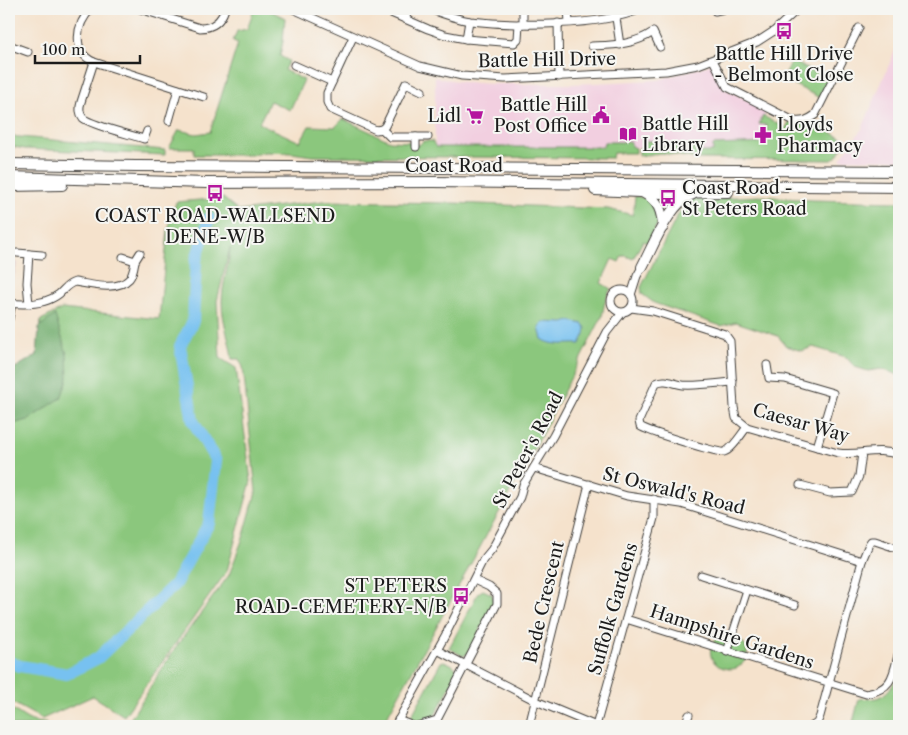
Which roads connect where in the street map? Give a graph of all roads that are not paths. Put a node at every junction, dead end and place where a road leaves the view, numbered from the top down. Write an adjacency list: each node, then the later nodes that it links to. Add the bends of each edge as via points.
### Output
1 (91, 9): 31 (street, via 83,21 78,42 83,54)
2 (140, 9): 3 (street, via 200,28 210,27 219,21)
3 (225, 9)
4 (293, 9): 23 (street, Battle Hill Drive)
5 (382, 9): 17 (street)
6 (409, 9): 17 (street)
7 (430, 9): 15 (street)
8 (455, 9): 15 (street)
9 (523, 9): 21 (street)
10 (568, 9): 19 (street)
11 (640, 9): 16 (street)
12 (714, 9): 13 (street)
13 (724, 9)
14 (798, 9): 30 (street, Battle Hill Drive, via 757,42)
15 (453, 17): 18 (street)
16 (616, 18): 19 (street); 26 (street)
17 (405, 19): 24 (street, via 445,35)
18 (469, 21): 21 (street); 24 (street)
19 (569, 22): 20 (street)
20 (558, 23): 21 (street); 33 (street)
21 (521, 24): 24 (street, via 514,43)
22 (859, 28): 30 (street, via 815,115 801,122 727,87)
23 (353, 37): 33 (street, Battle Hill Drive, via 420,66 462,76 505,79); 34 (street)
24 (466, 39)
25 (9, 45): 29 (street)
26 (620, 45): 27 (street); 28 (street, via 642,40 653,32)
27 (592, 46)
28 (660, 47)
29 (28, 52)
30 (713, 60): 33 (street, Battle Hill Drive, via 666,71)
31 (94, 62): 35 (street); 40 (street, via 80,113 89,122 144,139)
32 (294, 65): 34 (street)
33 (559, 77)
34 (332, 82): 39 (street, via 327,93 330,108 376,130)
35 (178, 89): 37 (street); 38 (street)
36 (422, 91): 39 (street, via 406,83)
37 (204, 97)
38 (169, 121)
39 (382, 129): 41 (street, via 390,137)
40 (146, 131)
41 (416, 137): 42 (street); 43 (street)
42 (428, 137)
43 (416, 147)
44 (9, 156): 46 (highway)
45 (9, 164): 46 (highway, Coast Road)
46 (136, 166): 47 (highway, Coast Road)
47 (899, 171)
48 (9, 177): 49 (highway, Coast Road)
49 (206, 182): 50 (highway, Coast Road); 51 (highway)
50 (434, 182): 52 (highway, Coast Road); 53 (highway)
51 (9, 186)
52 (899, 187): 54 (highway)
53 (644, 193): 54 (highway); 55 (highway, via 659,205)
54 (696, 193): 55 (highway, via 680,201)
55 (663, 227): 62 (highway)
56 (17, 253): 58 (street)
57 (140, 253): 61 (street)
58 (29, 254): 59 (street); 65 (street)
59 (42, 255)
60 (123, 257): 61 (street)
61 (135, 261): 65 (street, via 128,280 119,285 75,282 50,300)
62 (640, 272): 63 (street, St Peter's Road)
63 (630, 295): 66 (street, St Peter's Road); 67 (street, St Peter's Road, via 617,291 612,296); 68 (street, Caesar Way)
64 (10, 303): 65 (street); 70 (street)
65 (29, 304)
66 (631, 308): 68 (street, Caesar Way); 69 (street, St Peter's Road)
67 (614, 309): 69 (street); 71 (street, St Peter's Road)
68 (653, 311): 73 (street, Caesar Way, via 725,334 730,341)
69 (622, 313): 71 (street, St Peter's Road)
70 (9, 319)
71 (607, 332): 78 (street, St Peter's Road)
72 (767, 365): 75 (street, via 768,378 785,379 833,393)
73 (733, 382): 74 (street, Caesar Way, via 736,418); 74 (street, via 683,385 659,381 639,421 640,426 720,453 726,451)
74 (747, 426): 75 (street, Caesar Way)
75 (817, 447): 76 (street, Caesar Way, via 838,453)
76 (862, 453): 77 (street, Caesar Way, via 876,450); 80 (street, via 859,476 852,492 830,494)
77 (899, 454)
78 (534, 468): 79 (street, St Oswald's Road); 85 (street, St Peter's Road)
79 (589, 484): 81 (street, St Oswald's Road, via 627,496); 94 (street, Bede Crescent)
80 (800, 486)
81 (654, 499): 83 (street, St Oswald's Road, via 681,504); 88 (street, Suffolk Gardens, via 654,518)
82 (899, 549): 83 (street, via 872,541)
83 (862, 561): 93 (street)
84 (701, 575): 86 (street)
85 (474, 580): 89 (street, St Peter's Road); 92 (street, via 497,594 497,604)
86 (747, 590): 87 (street); 91 (street)
87 (795, 605)
88 (626, 619): 91 (street, Hampshire Gardens); 100 (street, Suffolk Gardens)
89 (437, 650): 92 (street); 96 (street, St Peter's Road)
90 (899, 651): 93 (street, Hampshire Gardens, via 893,676 878,692 866,694)
91 (727, 652): 93 (street, Hampshire Gardens)
92 (465, 664): 94 (street); 98 (street, via 437,720)
93 (829, 684): 102 (street, via 820,716)
94 (536, 701): 99 (street, Bede Crescent); 100 (street)
95 (689, 715): 101 (street)
96 (396, 723): 97 (street, St Peter's Road)
97 (412, 726)
98 (417, 726)
99 (530, 726)
100 (596, 726)
101 (684, 726)
102 (812, 726)

